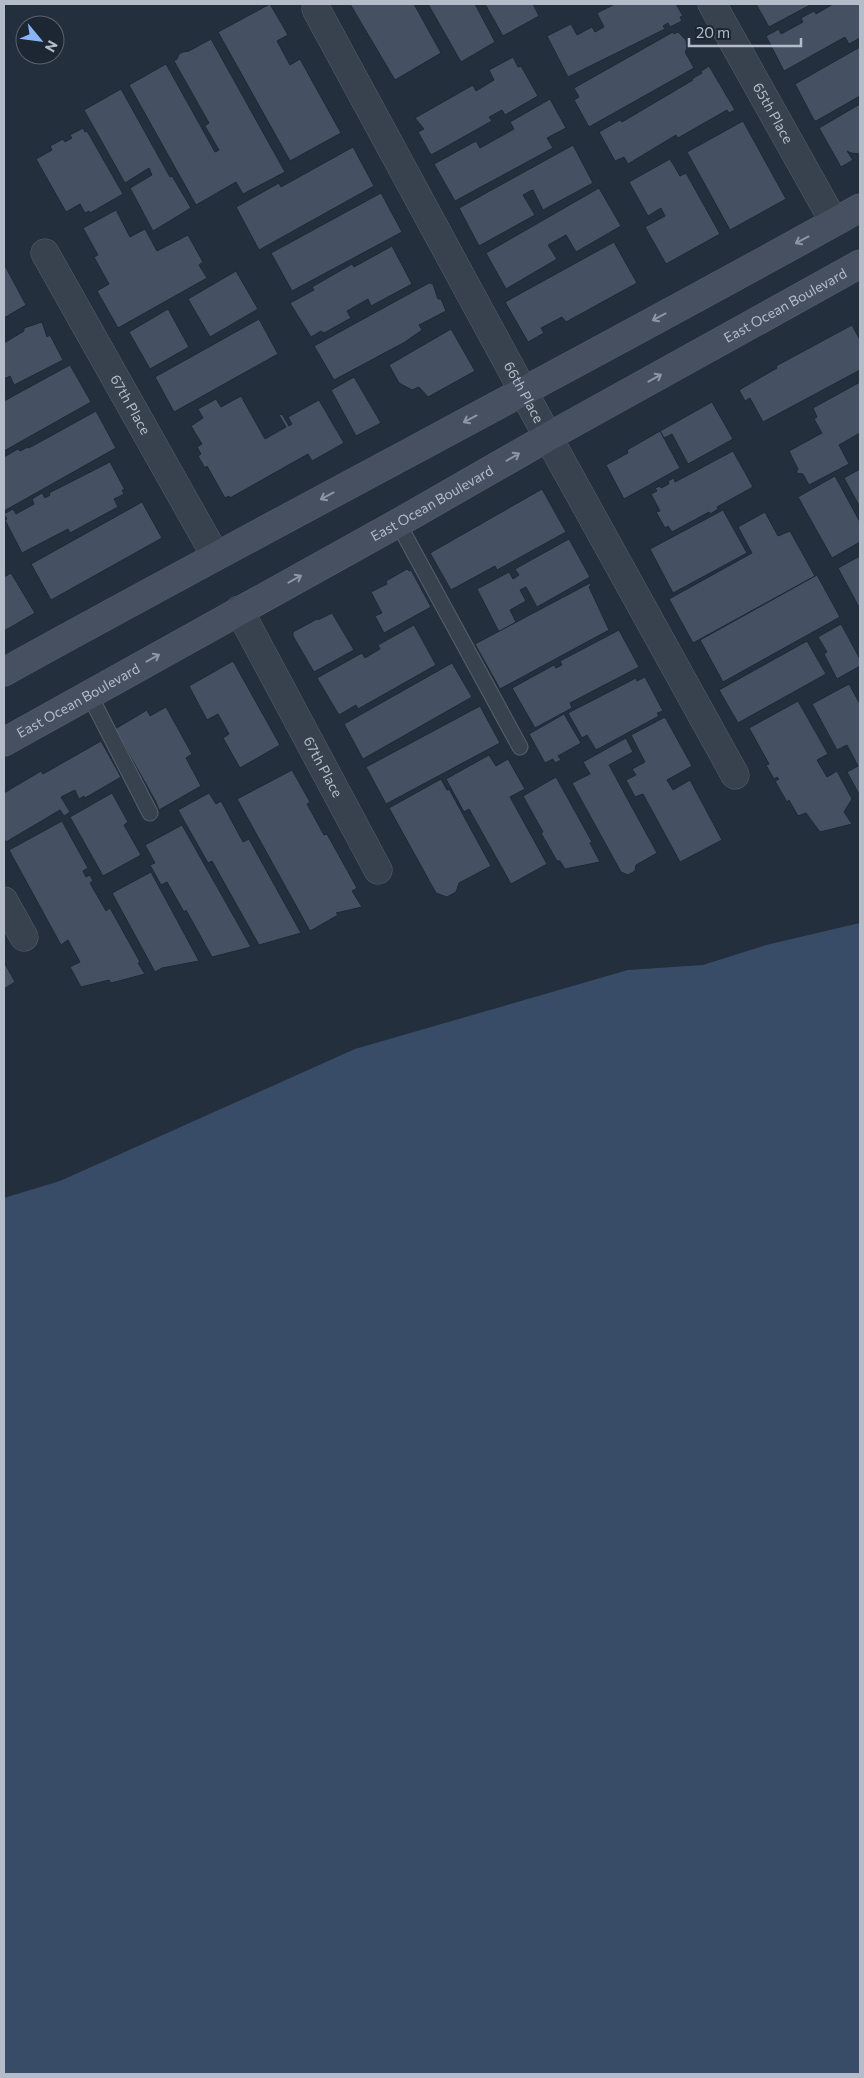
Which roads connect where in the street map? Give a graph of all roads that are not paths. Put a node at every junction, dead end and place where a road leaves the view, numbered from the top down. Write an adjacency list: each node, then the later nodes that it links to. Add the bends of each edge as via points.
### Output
1 (712, 4): 4 (street, 65th Place)
2 (316, 9): 7 (street, 66th Place)
3 (860, 208): 4 (main road)
4 (834, 222): 7 (main road, one-way to 7)
5 (46, 253): 10 (street, 67th Place)
6 (857, 272): 8 (main road, East Ocean Boulevard, one-way to 6)
7 (524, 390): 8 (street, 66th Place); 10 (main road, one-way to 10)
8 (548, 437): 9 (main road, East Ocean Boulevard, one-way to 8); 16 (street, 66th Place)
9 (398, 523): 11 (main road, East Ocean Boulevard, one-way to 9); 15 (lane)
10 (215, 555): 12 (main road)
11 (239, 610): 13 (main road, East Ocean Boulevard, one-way to 11); 18 (street, 67th Place)
12 (4, 672)
13 (89, 694): 14 (main road, East Ocean Boulevard); 17 (lane)
14 (4, 742)
15 (520, 748)
16 (735, 775)
17 (150, 813)
18 (378, 870)
19 (4, 901): 20 (street)
20 (24, 937)

